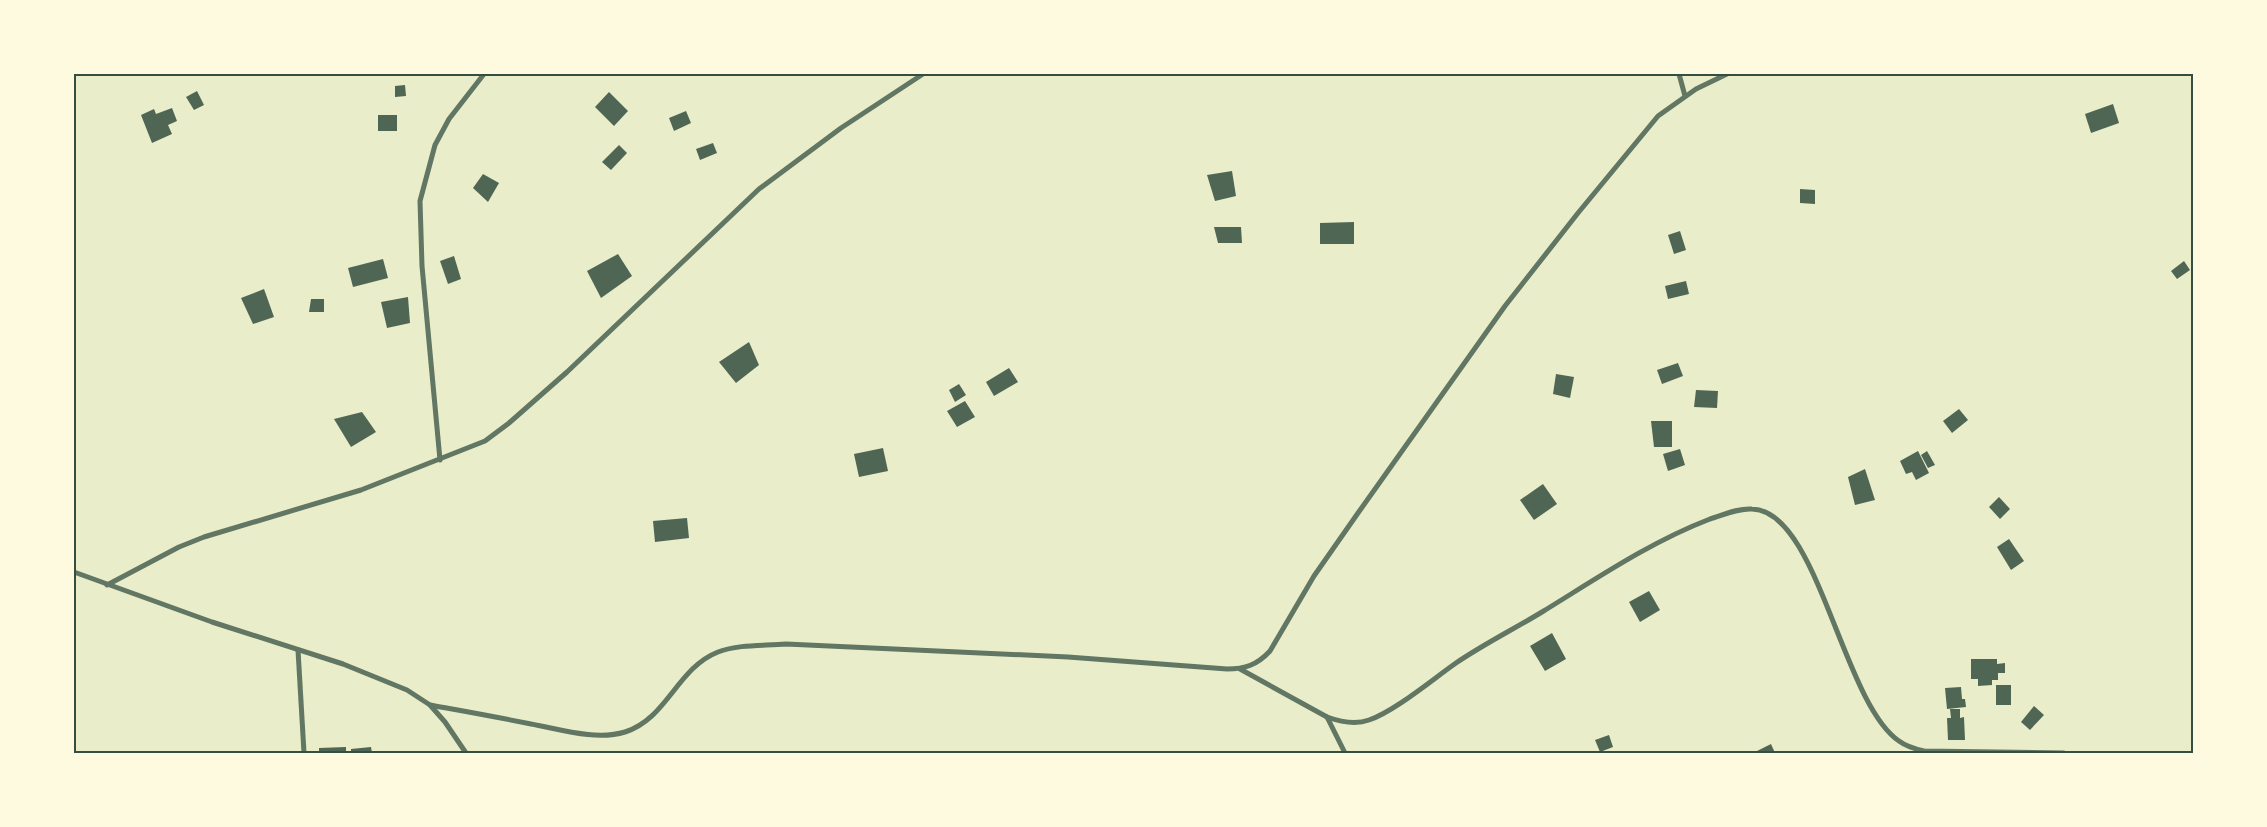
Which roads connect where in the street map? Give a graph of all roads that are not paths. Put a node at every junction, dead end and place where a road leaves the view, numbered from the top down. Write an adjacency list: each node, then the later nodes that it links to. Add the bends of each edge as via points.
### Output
1 (484, 74): 6 (street, via 449,119 435,146 420,201 422,266)
2 (923, 74): 6 (street, via 841,128 759,190 641,304 509,423 485,441)
3 (1679, 74): 5 (street)
4 (1727, 74): 5 (street)
5 (1685, 96): 10 (street, via 1658,116 1511,298 1314,576 1270,651 1261,660)
6 (440, 460): 8 (street, via 361,490 204,537)
7 (74, 572): 8 (street)
8 (107, 585): 9 (street)
9 (298, 650): 11 (street, via 408,690); 13 (street)
10 (1240, 669): 11 (street, via 1068,656 786,644 745,646 713,654 685,676 641,726 616,734 600,735); 12 (street)
11 (430, 705): 14 (street)
12 (1327, 717): 15 (street); 16 (street, via 1351,723 1371,719 1458,662 1661,540 1725,514 1753,508 1778,518 1795,540 1869,707 1898,740 1910,748 1924,751)
13 (304, 753)
14 (466, 753)
15 (1345, 753)
16 (2064, 753)

